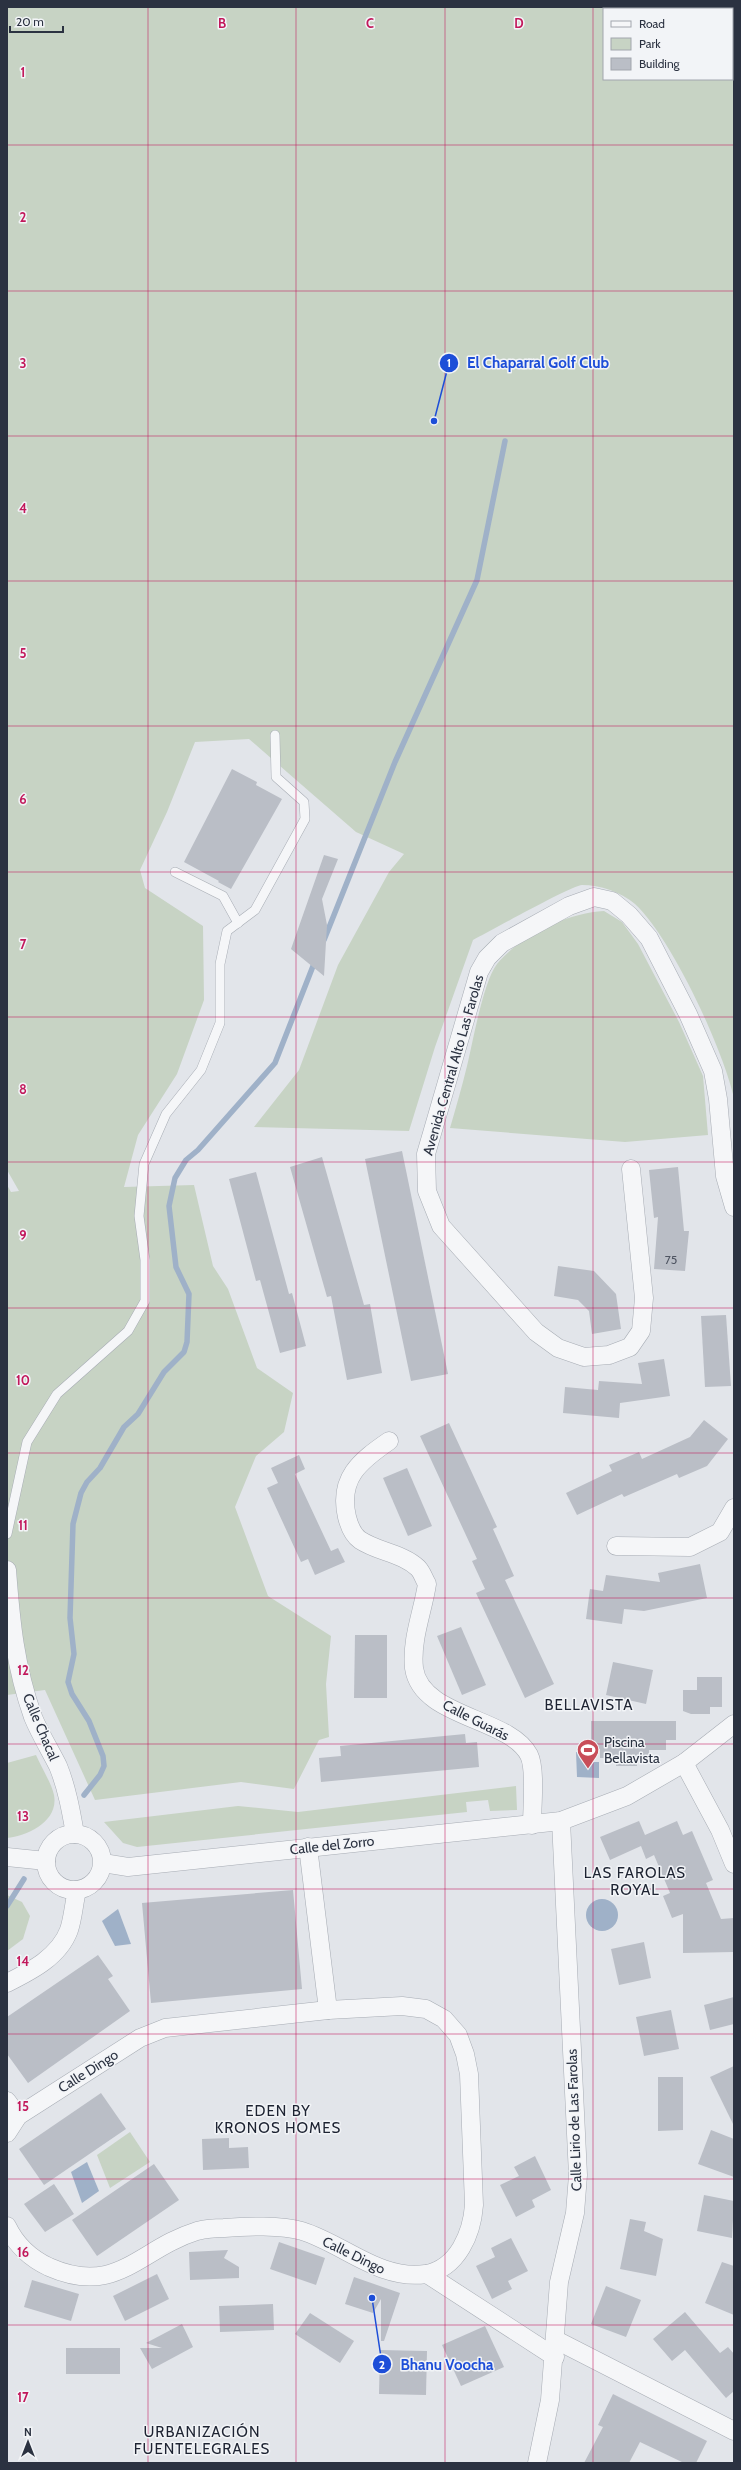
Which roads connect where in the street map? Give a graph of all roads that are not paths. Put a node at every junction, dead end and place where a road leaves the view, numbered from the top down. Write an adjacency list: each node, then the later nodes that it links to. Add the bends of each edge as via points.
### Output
1 (275, 735): 3 (lane, via 276,776 304,802 304,819 255,910)
2 (175, 872): 3 (lane, via 223,896)
3 (238, 923): 8 (lane, via 227,930 220,964 220,1023 201,1070 166,1114 144,1164 139,1216 145,1260 145,1301 128,1331 57,1394 27,1442)
4 (631, 1170): 5 (street, Avenida Central Alto Las Farolas, via 644,1298 641,1331 630,1347 609,1355 584,1357 558,1348 536,1332 441,1226 427,1191 426,1154 479,972 487,958 502,943 569,906 594,897 612,901 629,915 649,938 688,1014 713,1071 725,1176)
5 (734, 1207)
6 (389, 1441): 14 (street, Calle Guarás, via 369,1454 355,1468 346,1486 344,1506 349,1525 359,1539 382,1552 401,1557 418,1568 427,1584 414,1645 414,1669 425,1691 447,1708 506,1735 519,1743 529,1756)
7 (734, 1508): 9 (street, via 720,1532 690,1547)
8 (7, 1534)
9 (616, 1546)
10 (7, 1570): 16 (street, Calle Chacal, via 12,1639 21,1678 34,1718 58,1766)
11 (734, 1724): 12 (street)
12 (684, 1763): 13 (street, via 627,1796); 15 (street)
13 (561, 1821): 14 (street, Calle del Zorro); 30 (street, Calle Lirio de Las Farolas, via 578,2175 575,2213 559,2282)
14 (532, 1824): 17 (street, Calle del Zorro)
15 (727, 1828): 21 (street)
16 (75, 1834): 19 (street, via 61,1837 54,1843); 20 (street, via 90,1838 97,1845)
17 (308, 1847): 20 (street, Calle del Zorro, via 128,1867); 24 (street)
18 (7, 1857): 19 (street)
19 (46, 1861): 22 (street, via 47,1870 56,1884 64,1889)
20 (103, 1863): 22 (street, via 97,1880 90,1886)
21 (734, 1864)
22 (77, 1890): 23 (street, via 69,1929 60,1946 30,1972)
23 (7, 1983)
24 (328, 2010): 26 (street, Calle Dingo, via 165,2028 140,2038); 29 (street, Calle Dingo, via 402,2006 426,2009 444,2019 458,2035 469,2074 474,2205 472,2223 467,2239 456,2255 442,2267)
25 (7, 2101): 26 (street)
26 (18, 2116): 27 (street, Calle Dingo)
27 (7, 2133)
28 (7, 2226): 29 (street, Calle Dingo, via 14,2239 39,2262 76,2276 95,2278 111,2275 181,2237 198,2230 225,2228 301,2230 387,2272 405,2276)
29 (427, 2274): 30 (street)
30 (555, 2349): 31 (street); 32 (street, Calle Lirio de Las Farolas, via 550,2400)
31 (734, 2431)
32 (537, 2463)

